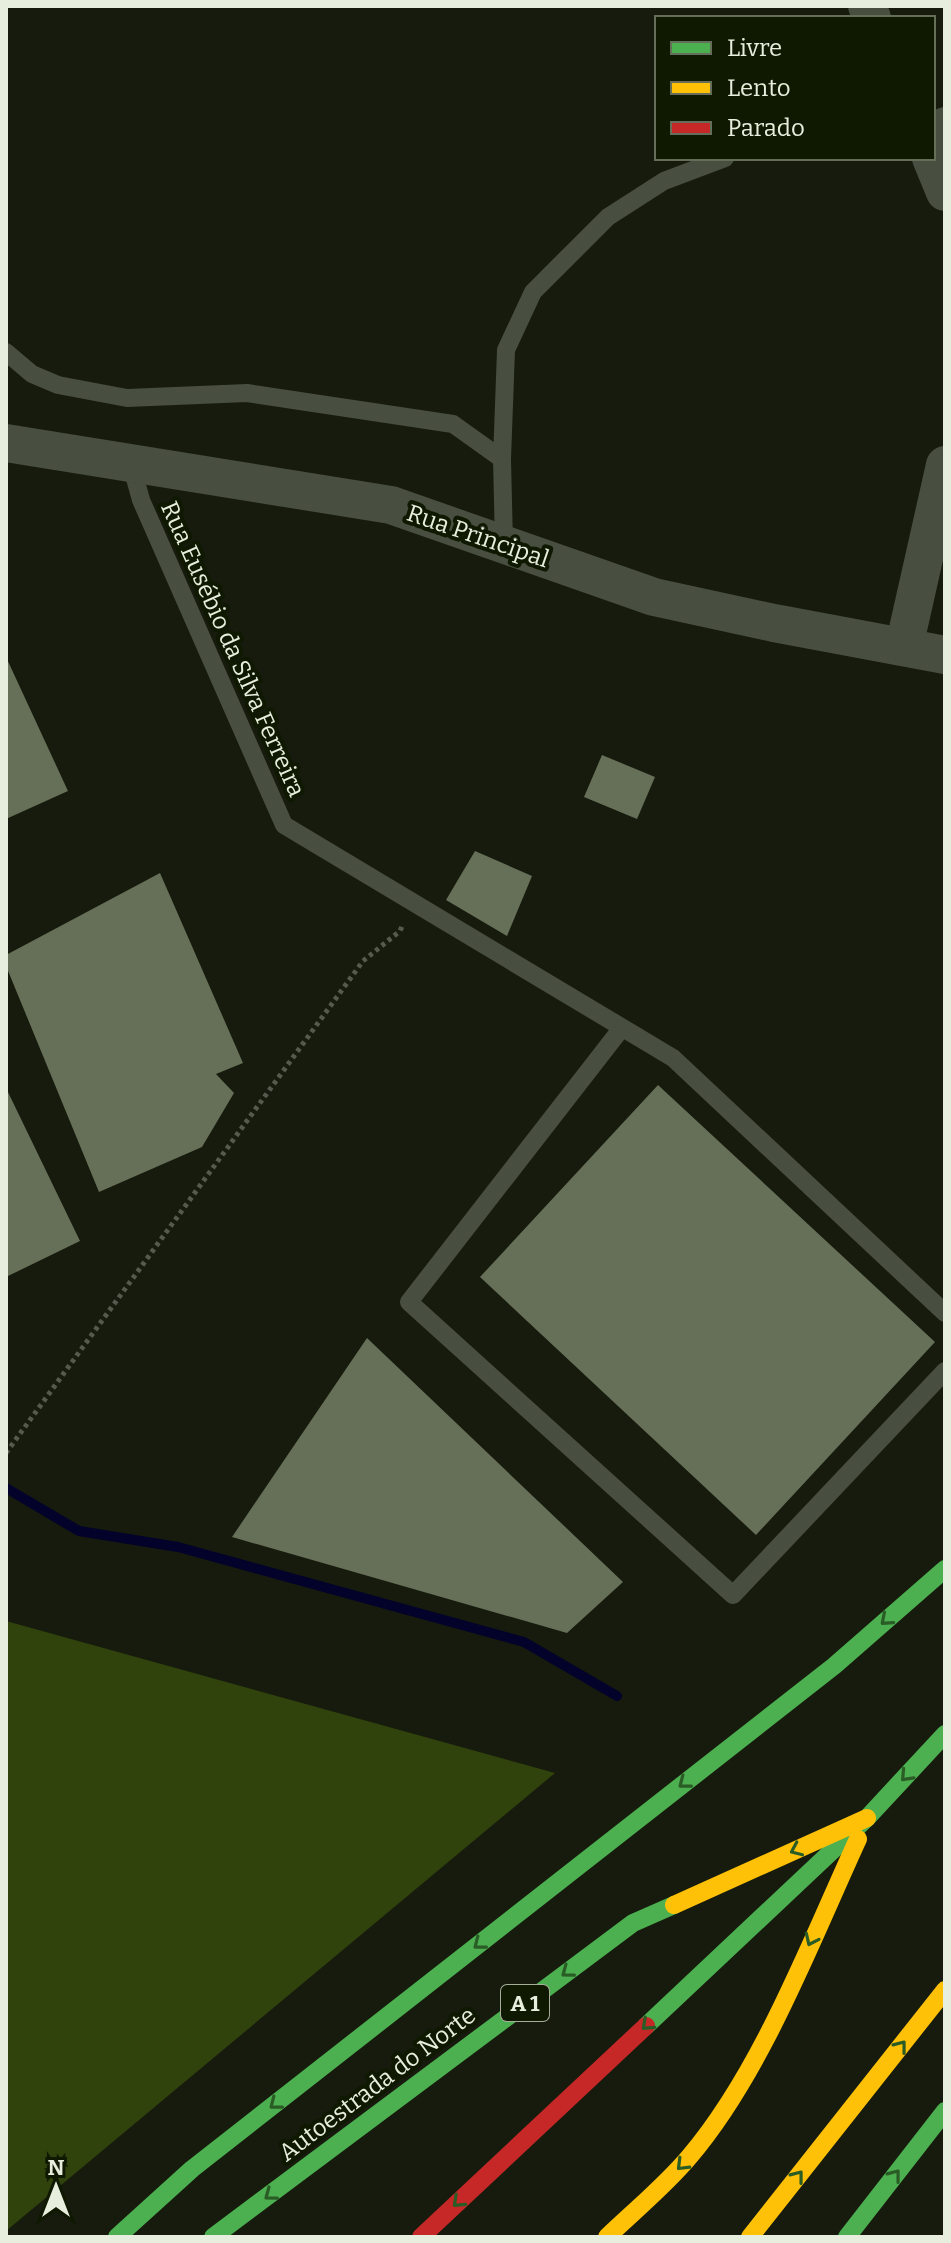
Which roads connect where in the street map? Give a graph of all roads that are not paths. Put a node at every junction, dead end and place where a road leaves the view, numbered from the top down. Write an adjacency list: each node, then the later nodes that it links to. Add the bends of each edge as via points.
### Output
1 (720, 160): 6 (lane, via 664,181 608,217 533,292 506,350)
2 (932, 160): 3 (street)
3 (945, 192)
4 (6, 352): 6 (lane, via 32,374 58,385 127,398 247,393 453,424)
5 (6, 443): 7 (street, Rua Principal)
6 (502, 459): 9 (lane)
7 (131, 464): 9 (street, Rua Principal, via 391,505); 12 (lane, Rua Eusébio da Silva Ferreira, via 141,500 284,825)
8 (945, 465): 10 (street)
9 (504, 544): 10 (street, Rua Principal, via 654,597)
10 (904, 647): 11 (street, Rua Principal)
11 (945, 655)
12 (621, 1029): 13 (lane, Rua Eusébio da Silva Ferreira, via 673,1058); 14 (lane, via 409,1302 733,1595)
13 (945, 1313)
14 (945, 1371)
15 (945, 1569): 20 (highway, one-way to 20, via 834,1666 192,2169)
16 (945, 1734): 17 (highway, Autoestrada do Norte / A 1, one-way to 17)
17 (867, 1818): 21 (highway, Autoestrada do Norte / A 1, one-way to 21, via 633,1923); 22 (highway, Autoestrada do Norte / A 1, one-way to 22); 23 (highway, Autoestrada do Norte / A 1, one-way to 23, via 737,2091 690,2157)
18 (945, 1990): 24 (highway, one-way to 18)
19 (945, 2111): 25 (highway, one-way to 19)
20 (117, 2237)
21 (213, 2237)
22 (421, 2237)
23 (607, 2237)
24 (750, 2237)
25 (847, 2237)

